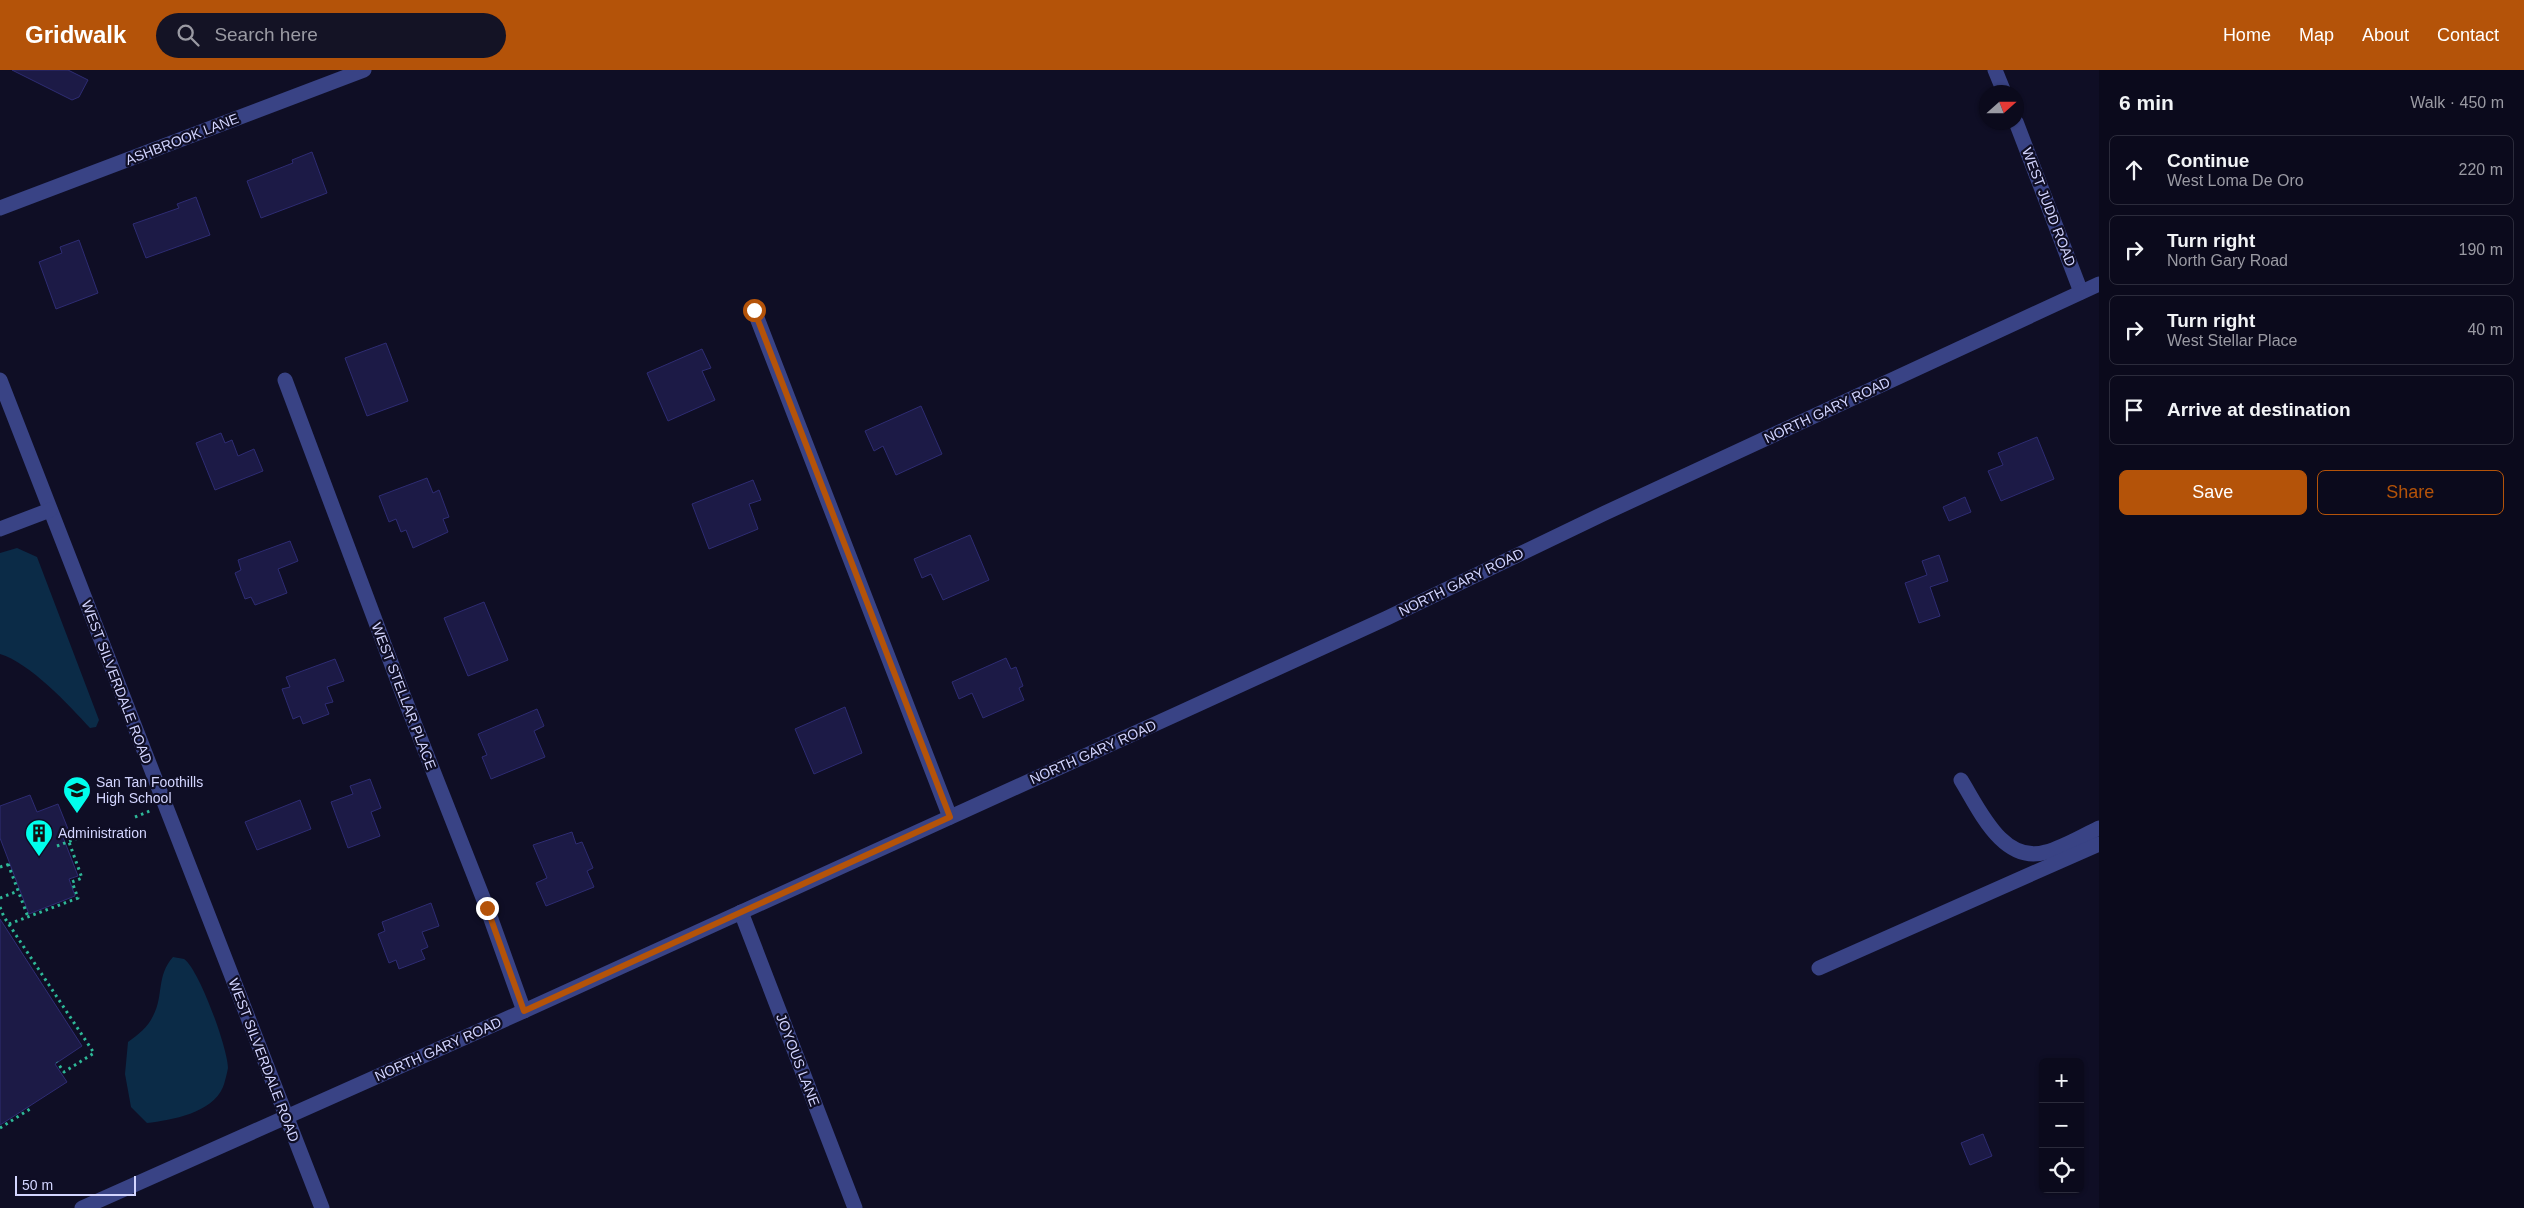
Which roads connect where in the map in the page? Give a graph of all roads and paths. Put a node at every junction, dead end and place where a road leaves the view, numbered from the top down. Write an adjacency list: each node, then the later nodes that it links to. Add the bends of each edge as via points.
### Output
1 (364, 70): 5 (street, ASHBROOK LANE)
2 (1995, 70): 3 (street)
3 (2001, 85)
4 (2020, 130): 6 (street, WEST JUDD ROAD)
5 (0, 208)
6 (2094, 290): 15 (street, NORTH GARY ROAD)
7 (754, 310): 15 (street)
8 (0, 380): 10 (street, WEST SILVERDALE ROAD)
9 (285, 380): 30 (street, WEST STELLAR PLACE)
10 (50, 510): 11 (street); 33 (street, WEST SILVERDALE ROAD)
11 (0, 529)
12 (1961, 780): 16 (street, via 1990,826 2012,849 2028,854 2045,853)
13 (153, 810): 14 (path)
14 (135, 816)
15 (950, 817): 25 (street, NORTH GARY ROAD)
16 (2099, 828)
17 (94, 832): 18 (path)
18 (69, 842): 20 (path); 26 (path, via 82,878 72,882 78,898)
19 (2099, 844): 29 (street)
20 (56, 846)
21 (0, 867): 22 (path, via 9,864)
22 (18, 891): 23 (path); 26 (path)
23 (0, 898)
24 (0, 907): 27 (path)
25 (742, 912): 30 (street, NORTH GARY ROAD); 37 (street, JOYOUS LANE)
26 (28, 917): 28 (path)
27 (2, 918): 28 (path)
28 (9, 924): 31 (path, via 94,1053 64,1072)
29 (1820, 968)
30 (524, 1011): 33 (street, NORTH GARY ROAD)
31 (57, 1062)
32 (28, 1107): 34 (path, via 30,1109)
33 (286, 1116): 35 (street, NORTH GARY ROAD); 36 (street, WEST SILVERDALE ROAD)
34 (0, 1128)
35 (82, 1208)
36 (322, 1208)
37 (855, 1208)

